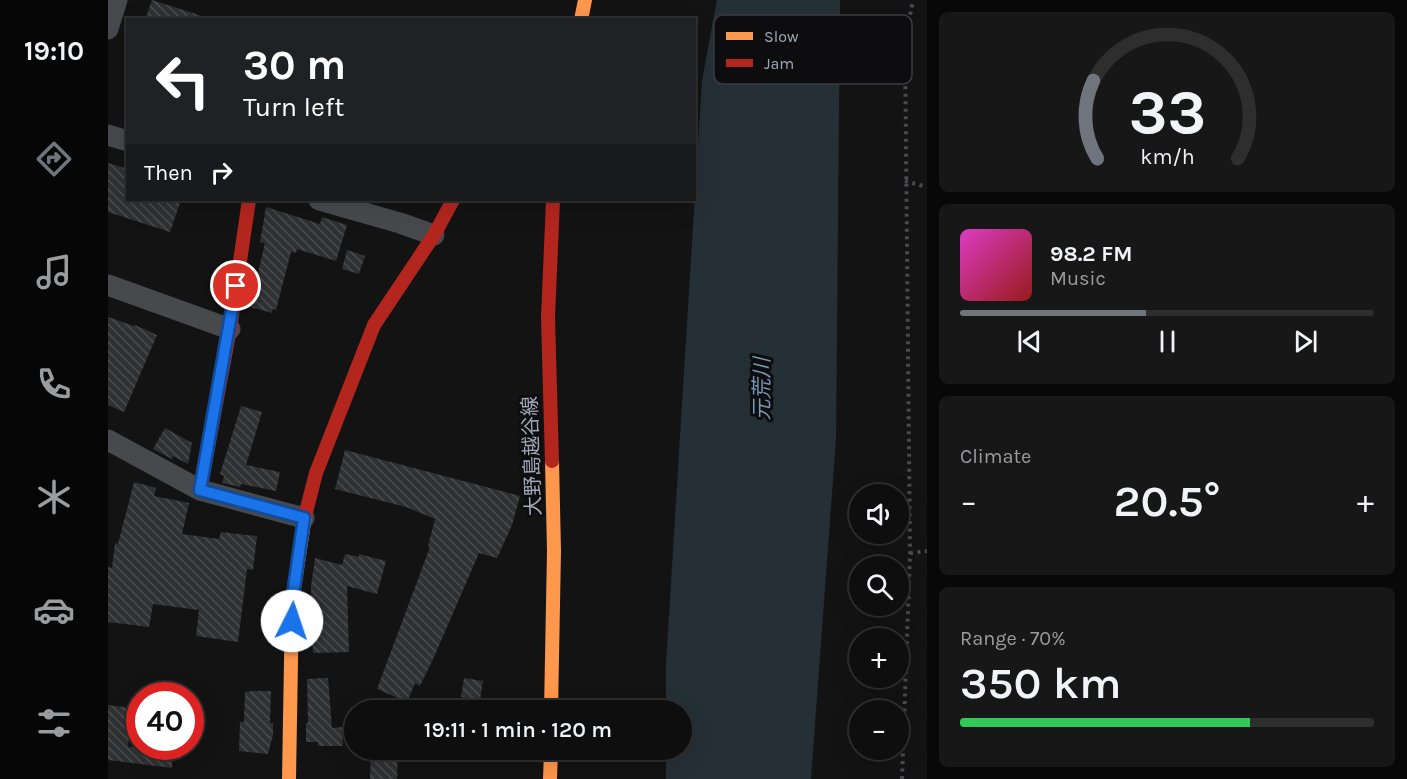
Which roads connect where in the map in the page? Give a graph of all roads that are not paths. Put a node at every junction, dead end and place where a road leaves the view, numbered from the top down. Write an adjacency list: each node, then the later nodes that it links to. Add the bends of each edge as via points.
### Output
1 (117, 0): 4 (street)
2 (585, 0): 3 (street)
3 (581, 18)
4 (108, 29)
5 (108, 135): 6 (street)
6 (126, 140)
7 (249, 201): 13 (street)
8 (323, 201): 11 (street)
9 (452, 201): 11 (street)
10 (553, 201): 17 (street, 大野島越谷線, via 548,318 554,551)
11 (434, 236): 16 (street, via 374,325 315,473)
12 (108, 285): 13 (street)
13 (230, 329): 15 (street)
14 (108, 440): 15 (street)
15 (200, 490): 16 (street)
16 (304, 518): 19 (street, via 292,602)
17 (551, 700)
18 (551, 760): 20 (street)
19 (289, 779)
20 (550, 779)

